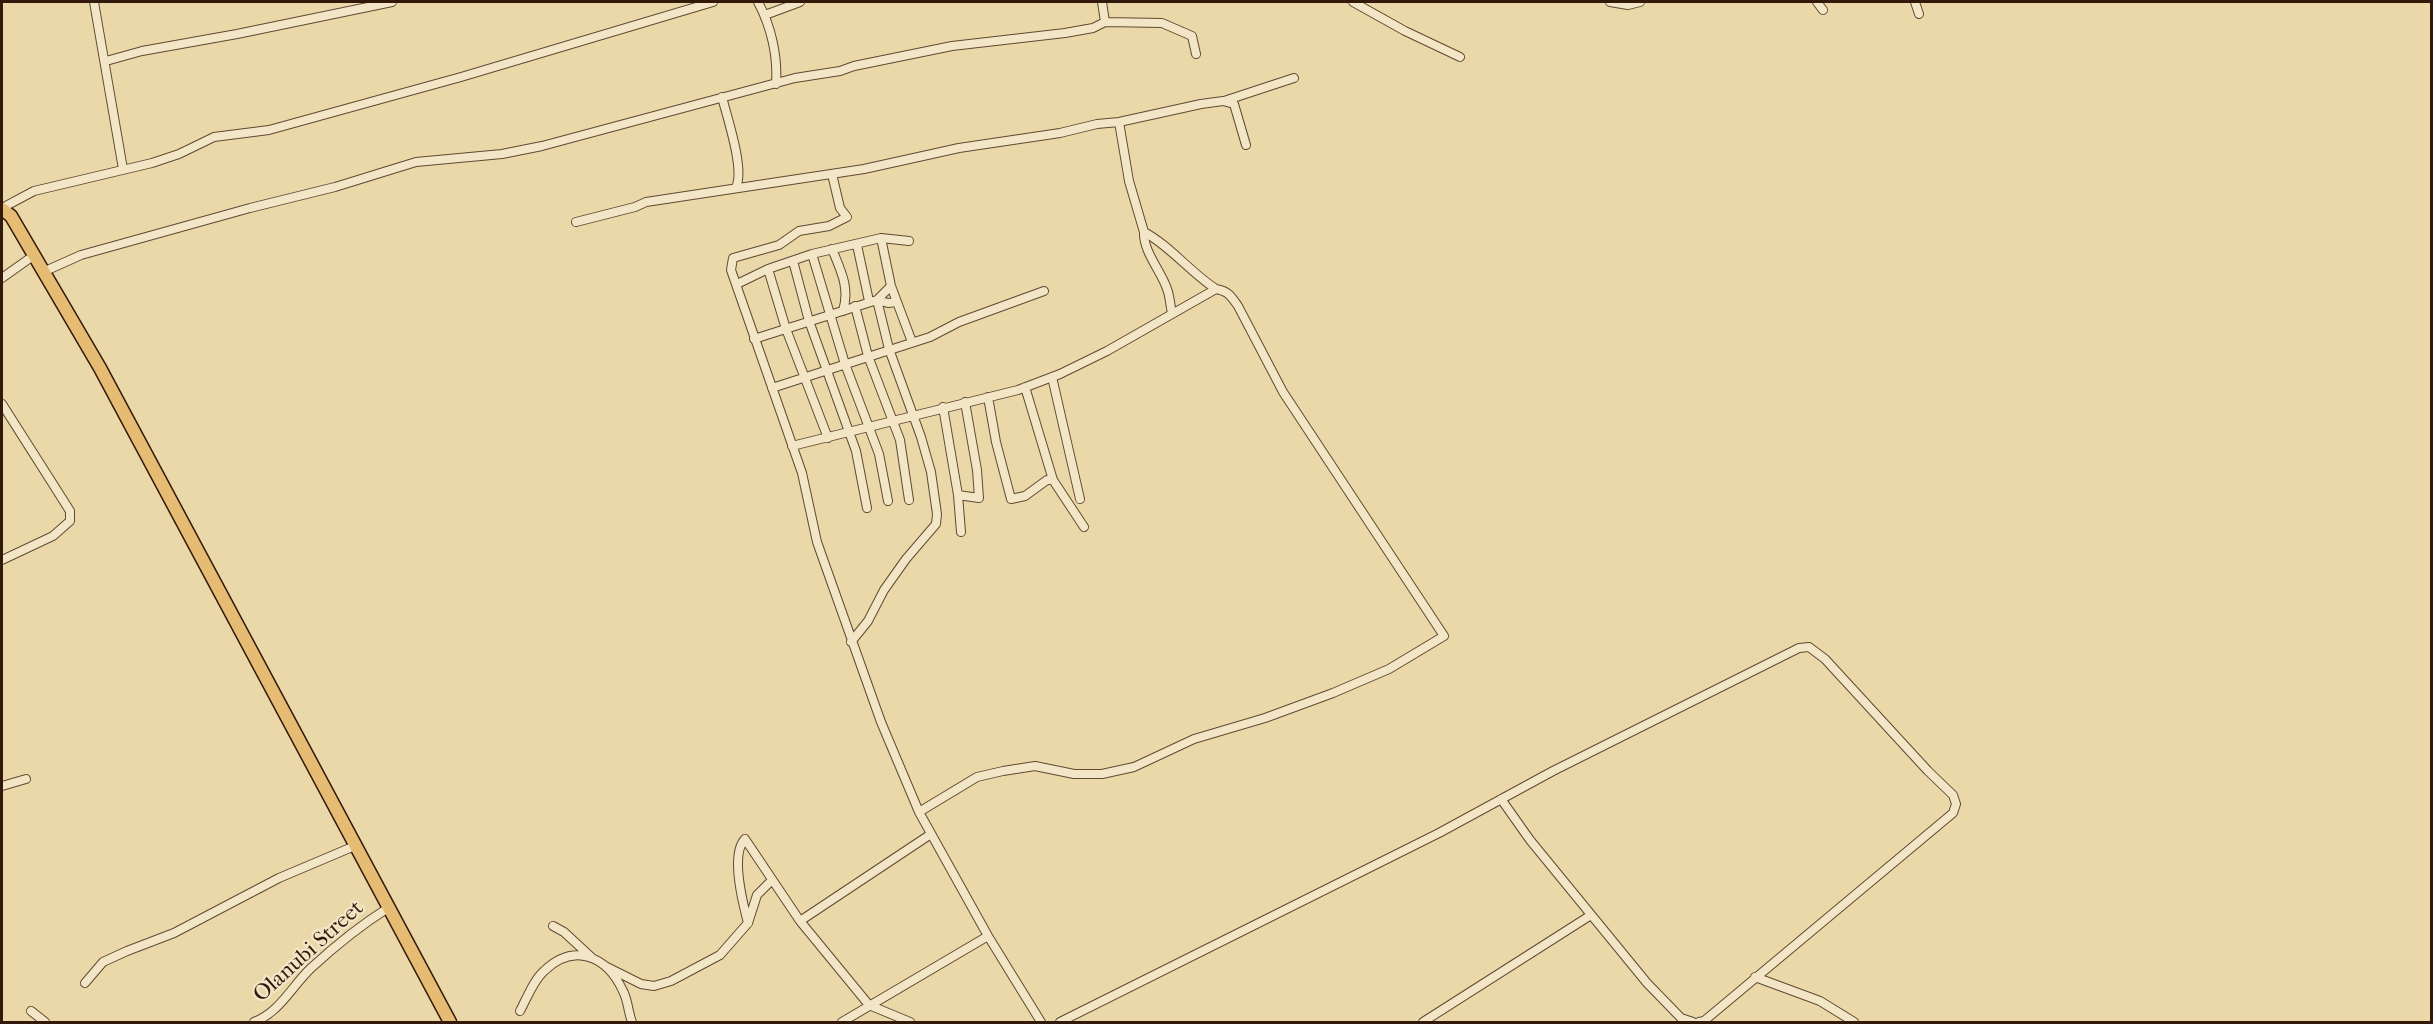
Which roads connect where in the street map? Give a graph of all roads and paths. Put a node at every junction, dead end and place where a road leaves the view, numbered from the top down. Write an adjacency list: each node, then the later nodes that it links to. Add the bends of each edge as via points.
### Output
1 (94, 2): 18 (street)
2 (393, 2): 18 (street)
3 (713, 2): 25 (street, via 269,130 214,137 179,154)
4 (758, 2): 14 (street)
5 (800, 2): 14 (street)
6 (1102, 2): 15 (street)
7 (1353, 2): 17 (street)
8 (1610, 2): 9 (street)
9 (1640, 2)
10 (1817, 2): 12 (street)
11 (1915, 2): 13 (street)
12 (1824, 10)
13 (1919, 14)
14 (765, 15): 20 (street, via 777,66)
15 (1105, 22): 16 (street, via 1162,23 1180,29 1192,36); 20 (street, via 1065,33 952,46)
16 (1196, 54)
17 (1460, 57)
18 (106, 61): 25 (street)
19 (1294, 78): 22 (street)
20 (776, 84): 21 (street)
21 (722, 97): 27 (street, via 739,177); 39 (street, via 542,146 408,164 81,255)
22 (1223, 101): 23 (street); 24 (street, via 1234,104)
23 (1119, 122): 26 (street); 30 (street, via 1129,181)
24 (1246, 146)
25 (123, 169): 28 (street, via 34,190)
26 (832, 174): 27 (street); 41 (street, via 840,208 847,217 829,226 800,231 779,245 733,258 731,270)
27 (735, 188): 29 (street, via 646,202)
28 (4, 211): 36 (main road)
29 (576, 222)
30 (1144, 232): 43 (street); 49 (street, via 1154,267 1167,288)
31 (881, 238): 32 (street); 33 (street); 42 (street)
32 (909, 241)
33 (857, 245): 34 (street); 45 (street)
34 (832, 249): 35 (street); 48 (street, via 846,285)
35 (812, 254): 37 (street); 50 (street)
36 (33, 256): 39 (main road); 40 (street)
37 (793, 261): 38 (street); 51 (street)
38 (768, 269): 41 (street); 52 (street)
39 (43, 272): 88 (main road, via 100,368)
40 (2, 278)
41 (737, 284): 53 (street)
42 (891, 286): 45 (street); 46 (street)
43 (1216, 289): 49 (street); 86 (street, via 1224,290 1238,306 1283,392 1444,636 1389,669 1333,693 1194,739 1134,767 1102,774 1074,774 1035,766 1003,771 977,777)
44 (1044, 291): 54 (street)
45 (873, 301): 46 (street); 47 (street); 55 (street)
46 (896, 302): 54 (street)
47 (855, 306): 48 (street); 56 (street)
48 (843, 311): 50 (street)
49 (1172, 313): 60 (street)
50 (832, 315): 51 (street); 57 (street)
51 (808, 321): 52 (street); 58 (street)
52 (786, 328): 53 (street); 59 (street)
53 (754, 339): 62 (street)
54 (912, 342): 55 (street)
55 (889, 349): 56 (street); 67 (street)
56 (868, 356): 57 (street); 68 (street)
57 (845, 364): 58 (street); 69 (street)
58 (827, 371): 59 (street); 70 (street)
59 (804, 377): 62 (street); 71 (street)
60 (1052, 377): 61 (street); 75 (street)
61 (1025, 387): 63 (street); 73 (street)
62 (772, 388): 72 (street)
63 (988, 397): 64 (street); 73 (street, via 1011,499 1025,496)
64 (965, 402): 66 (street); 74 (street, via 979,498)
65 (2, 404): 81 (street, via 70,511 70,521 53,536)
66 (943, 407): 67 (street); 74 (street)
67 (912, 415): 68 (street); 82 (street, via 931,472 936,524 906,559)
68 (894, 420): 69 (street); 76 (street)
69 (869, 427): 70 (street); 77 (street)
70 (849, 433): 71 (street); 78 (street)
71 (828, 438): 72 (street)
72 (792, 446): 82 (street, via 817,542)
73 (1053, 480): 79 (street)
74 (958, 495): 80 (street)
75 (1080, 499)
76 (909, 500)
77 (888, 501)
78 (867, 508)
79 (1084, 527)
80 (961, 532)
81 (2, 560)
82 (851, 642): 86 (street)
83 (26, 779): 84 (street)
84 (2, 786)
85 (1501, 799): 91 (street); 98 (street, via 1800,648 1809,647 1817,652 1953,795 1956,804 1948,820); 110 (street)
86 (919, 812): 87 (street)
87 (931, 834): 92 (street); 95 (street)
88 (357, 845): 90 (main road); 99 (street, via 103,963)
89 (772, 880): 92 (street); 93 (street, via 758,895); 93 (street, via 745,839 740,851 740,884)
90 (388, 908): 104 (street, Olanubi Street, via 365,922 309,970 285,1000); 105 (main road)
91 (1591, 915): 111 (street); 112 (street, via 1654,990 1681,1018)
92 (800, 921): 100 (street)
93 (748, 923): 97 (street, via 720,955 671,981 654,986 641,984)
94 (553, 926): 96 (street)
95 (988, 936): 100 (street); 109 (street)
96 (591, 957): 97 (street); 102 (street, via 574,954 556,961 542,972)
97 (605, 966): 106 (street, via 623,991)
98 (1755, 977): 113 (street); 114 (street, via 1820,1000)
99 (85, 983)
100 (869, 1005): 107 (street); 108 (street)
101 (31, 1011): 103 (street)
102 (520, 1011)
103 (45, 1023)
104 (254, 1023)
105 (450, 1023)
106 (632, 1023)
107 (843, 1023)
108 (910, 1023)
109 (1041, 1023)
110 (1060, 1023)
111 (1423, 1023)
112 (1694, 1023)
113 (1699, 1023)
114 (1854, 1023)

